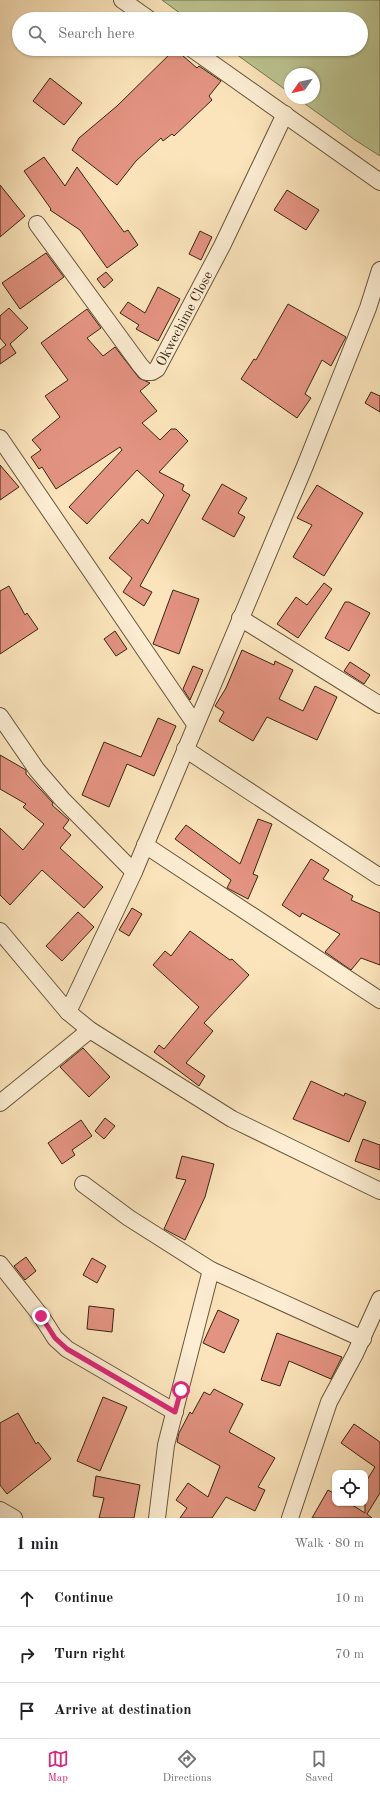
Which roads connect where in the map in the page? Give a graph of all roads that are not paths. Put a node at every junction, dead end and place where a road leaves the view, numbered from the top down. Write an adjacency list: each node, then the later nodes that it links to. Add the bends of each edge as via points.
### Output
1 (122, 0): 2 (street)
2 (139, 12)
3 (202, 56): 4 (street)
4 (285, 114): 5 (street); 6 (street, Okwechime Close, via 222,246 157,369 152,372 146,372 140,365)
5 (380, 182)
6 (37, 224)
7 (380, 270): 9 (street, via 368,308 308,459)
8 (0, 438): 12 (street)
9 (240, 618): 10 (street); 12 (street)
10 (380, 705)
11 (0, 716): 15 (street, via 37,770)
12 (195, 724): 13 (street)
13 (185, 749): 14 (street); 16 (street)
14 (145, 845): 15 (street); 18 (street)
15 (134, 872): 19 (street)
16 (380, 877)
17 (0, 931): 19 (street)
18 (380, 1000)
19 (68, 1012): 20 (street)
20 (90, 1030): 21 (street); 23 (street, via 232,1119)
21 (0, 1103)
22 (83, 1184): 25 (street, via 129,1218)
23 (380, 1191)
24 (0, 1264): 28 (street, via 55,1338 67,1349)
25 (212, 1270): 27 (street); 28 (street)
26 (380, 1298): 27 (street)
27 (362, 1339): 32 (street, via 329,1402)
28 (175, 1412): 31 (street, via 166,1445)
29 (0, 1510): 30 (street)
30 (14, 1518)
31 (157, 1518)
32 (290, 1518)

